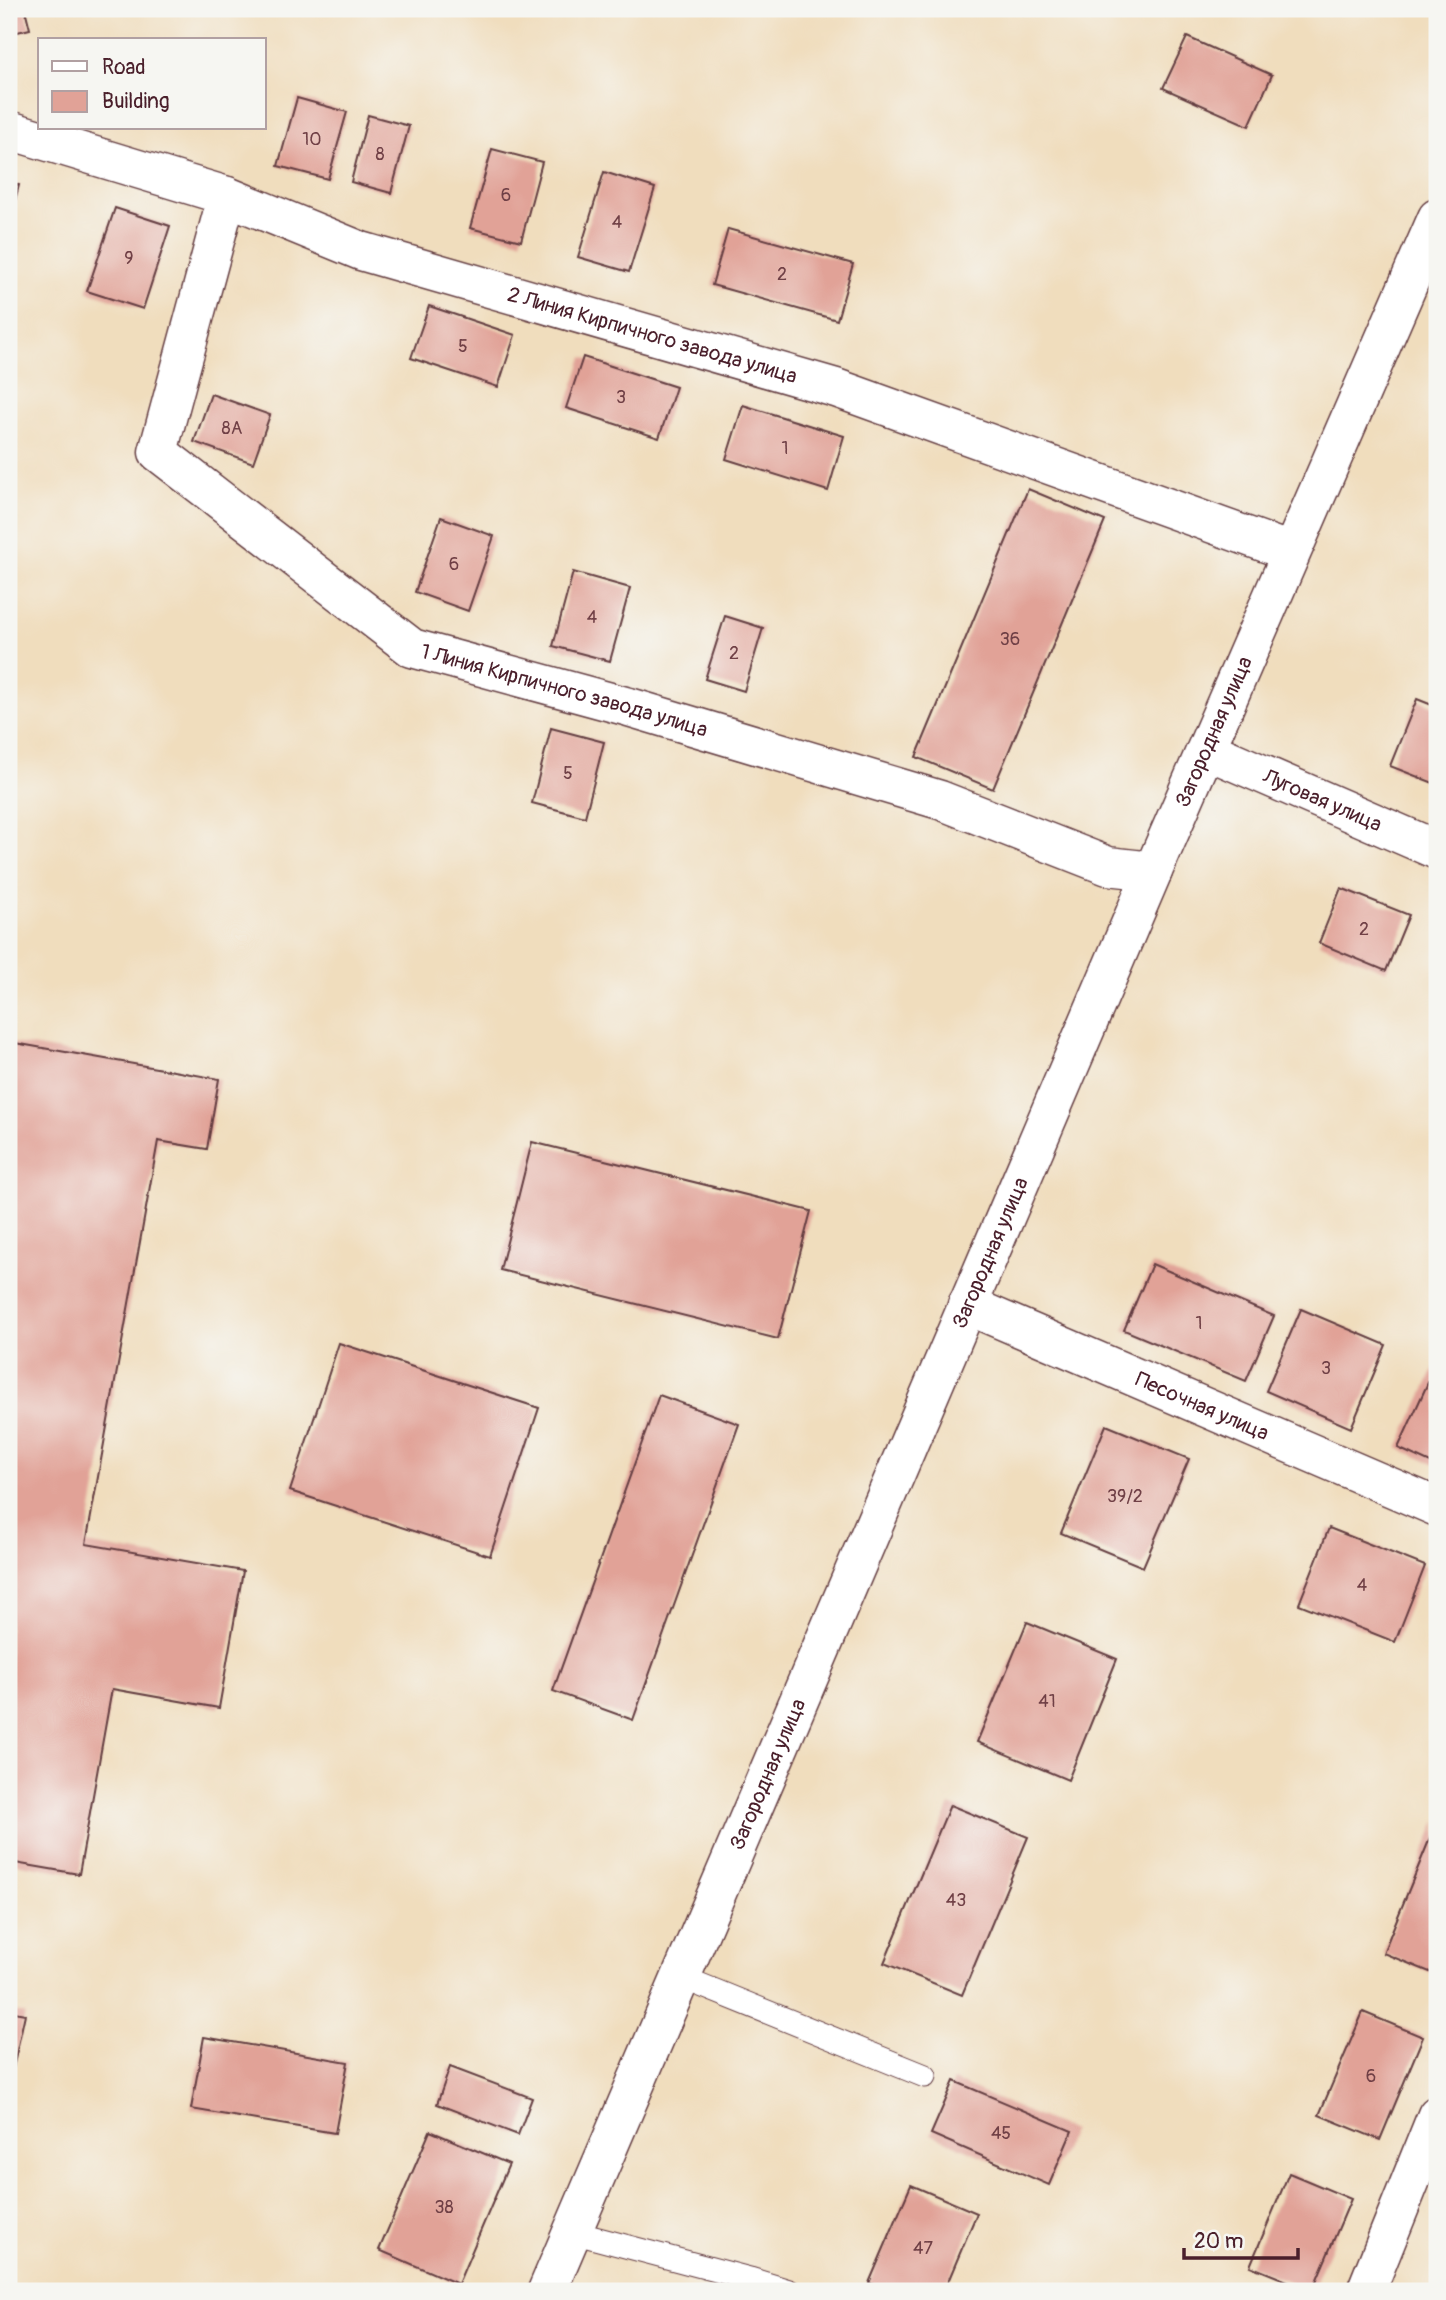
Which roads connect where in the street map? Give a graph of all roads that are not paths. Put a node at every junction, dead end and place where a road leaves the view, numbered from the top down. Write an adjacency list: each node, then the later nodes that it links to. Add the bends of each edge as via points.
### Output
1 (9, 130): 2 (street, 2 Линия Кирпичного завода улица)
2 (227, 196): 4 (street, 2 Линия Кирпичного завода улица, via 361,251 836,388); 7 (street, 1 Линия Кирпичного завода улица, via 158,452 412,648 940,800 1108,866)
3 (1437, 218): 4 (street, Загородная улица)
4 (1291, 552): 5 (street, Загородная улица)
5 (1206, 750): 6 (street, Луговая улица); 7 (street, Загородная улица)
6 (1437, 850)
7 (1153, 871): 8 (street, Загородная улица)
8 (967, 1304): 9 (street, Песочная улица); 10 (street, Загородная улица)
9 (1437, 1507)
10 (681, 1978): 11 (lane); 13 (street, Загородная улица)
11 (925, 2076)
12 (1437, 2115): 16 (street)
13 (572, 2232): 14 (street, Загородная улица); 15 (lane)
14 (547, 2291)
15 (789, 2291)
16 (1366, 2291)

